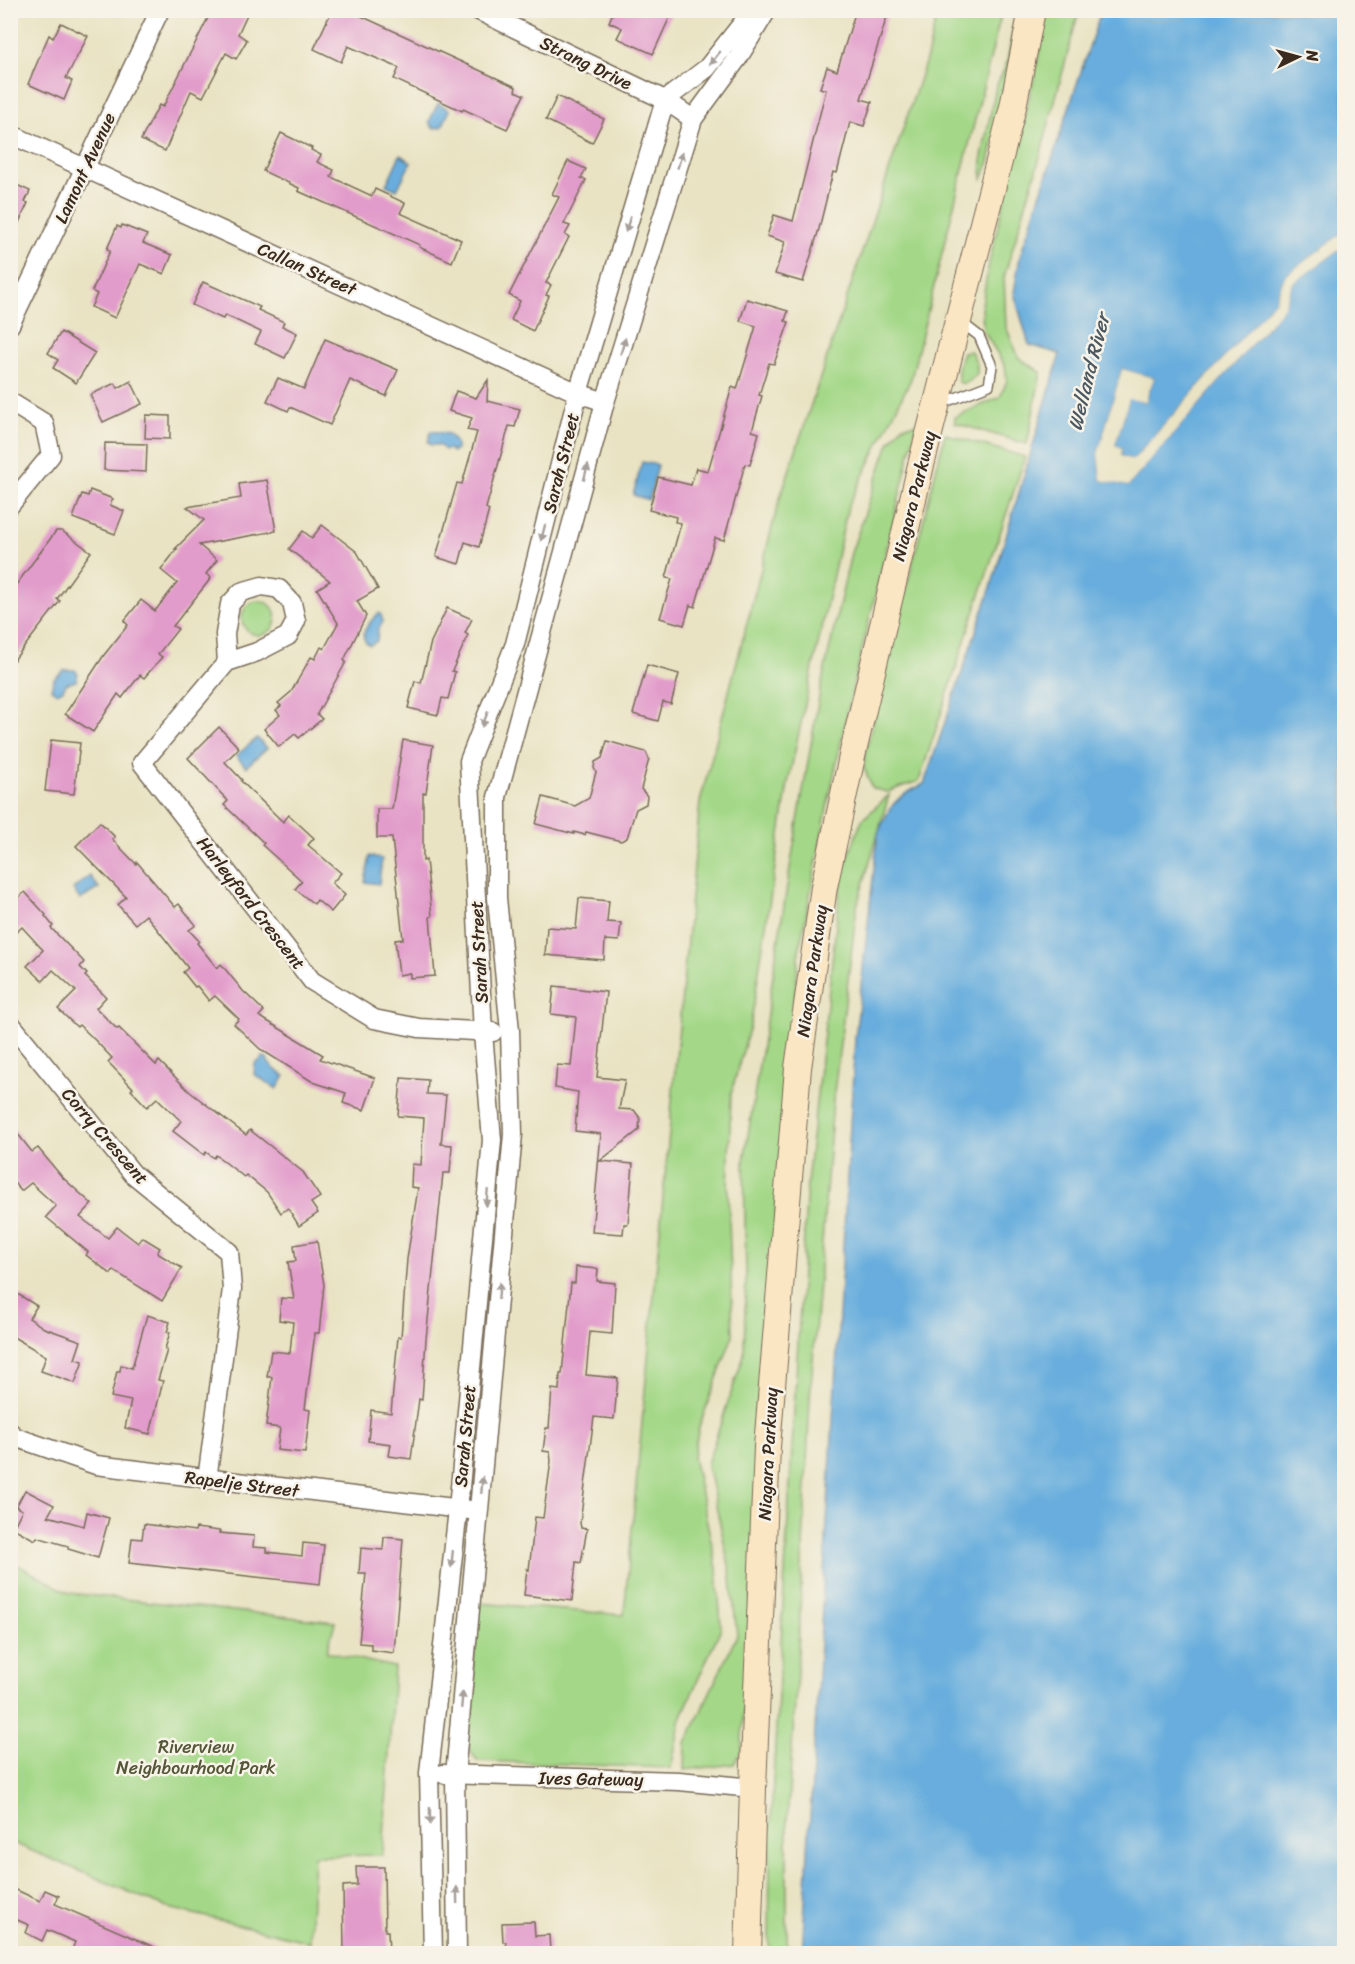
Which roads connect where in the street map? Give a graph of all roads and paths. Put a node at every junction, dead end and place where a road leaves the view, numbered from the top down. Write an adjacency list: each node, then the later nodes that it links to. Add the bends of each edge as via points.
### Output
1 (160, 10): 9 (street, Lamont Avenue)
2 (477, 10): 6 (street, Strang Drive)
3 (749, 10): 6 (street, one-way to 6, via 707,68)
4 (767, 10): 7 (street, Sarah Street, via 738,58)
5 (1032, 10): 10 (main road, Niagara Parkway, via 1013,106)
6 (665, 100): 7 (street, Strang Drive); 12 (street, Sarah Street, one-way to 12)
7 (693, 118): 14 (street, Sarah Street, one-way to 7)
8 (10, 134): 9 (street, Callan Street)
9 (84, 168): 11 (street, Lamont Avenue); 12 (street, Callan Street)
10 (959, 321): 15 (main road, Niagara Parkway); 15 (lane, via 979,336 992,366 989,385)
11 (10, 325)
12 (578, 393): 14 (street, Callan Street); 17 (street, Sarah Street, one-way to 17)
13 (10, 402): 16 (street, via 44,423 51,455)
14 (605, 402): 18 (street, Sarah Street, one-way to 14)
15 (937, 405): 29 (main road, Niagara Parkway, via 824,887 798,1068 767,1447)
16 (10, 506)
17 (515, 644): 18 (lane); 22 (street, Sarah Street, one-way to 22, via 469,761)
18 (537, 650): 21 (street, Sarah Street, via 497,798 497,898)
19 (227, 662): 19 (street, via 288,636 296,621 292,603 279,589 262,586 241,592 230,604 225,634); 22 (street, Harleyford Crescent, via 142,763 312,981 374,1019 419,1028)
20 (10, 1023): 24 (street, Corry Crescent, via 133,1174 229,1252 232,1289)
21 (510, 1031): 22 (street, Harleyford Crescent); 26 (street, Sarah Street, one-way to 21, via 513,1134)
22 (483, 1033): 25 (street, Sarah Street, one-way to 25, via 492,1140)
23 (10, 1432): 24 (street, Rapelje Street, via 96,1465)
24 (207, 1480): 25 (street, Rapelje Street)
25 (458, 1509): 26 (street, Rapelje Street); 27 (street, Sarah Street, one-way to 27)
26 (479, 1511): 28 (street, Sarah Street, one-way to 26)
27 (429, 1773): 28 (street, Ives Gateway); 30 (street, Sarah Street, one-way to 30)
28 (455, 1775): 29 (street, Ives Gateway, via 679,1781); 31 (street, Sarah Street, one-way to 28)
29 (753, 1788): 32 (main road, Niagara Parkway)
30 (433, 1953)
31 (458, 1953)
32 (748, 1953)

